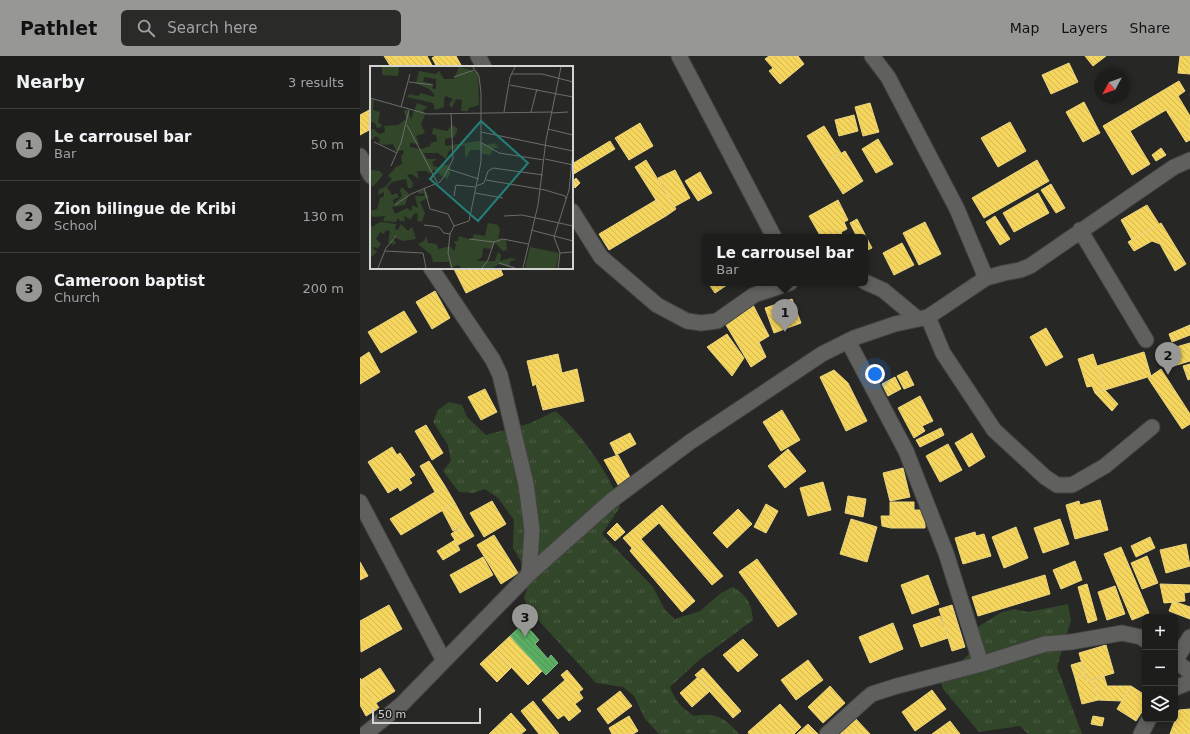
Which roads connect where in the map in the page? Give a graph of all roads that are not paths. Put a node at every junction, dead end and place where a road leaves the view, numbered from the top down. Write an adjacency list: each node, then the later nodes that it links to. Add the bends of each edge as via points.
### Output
1 (478, 56): 4 (street)
2 (679, 56): 10 (street)
3 (872, 56): 12 (street, via 888,77 957,208)
4 (483, 66)
5 (360, 156): 7 (street)
6 (1190, 160): 9 (street, via 1174,167)
7 (370, 174)
8 (573, 213): 14 (street, via 601,257 657,305 687,321 717,321 754,295)
9 (1080, 230): 12 (street, via 1030,266); 16 (street)
10 (772, 234)
11 (432, 269): 20 (street, via 493,360 500,375 526,484 532,530)
12 (986, 278): 15 (street)
13 (868, 283): 15 (street, via 884,290)
14 (781, 286)
15 (923, 318): 17 (street, via 895,324); 18 (street, via 994,430 1057,485 1072,485 1105,466)
16 (1146, 340)
17 (848, 341): 20 (street, via 822,354 690,442 611,501); 26 (street, via 906,451 946,553)
18 (1152, 427)
19 (360, 502): 24 (street)
20 (529, 574): 24 (street)
21 (1190, 637): 23 (street)
22 (1142, 639): 26 (street, via 1122,633 1045,644)
23 (1178, 656)
24 (444, 661): 31 (street, via 402,704)
25 (1178, 663): 27 (street)
26 (981, 664): 32 (street, via 872,694)
27 (1190, 672)
28 (1190, 682): 29 (street)
29 (1178, 687)
30 (1147, 722): 33 (street)
31 (365, 734)
32 (828, 734)
33 (1141, 734)

